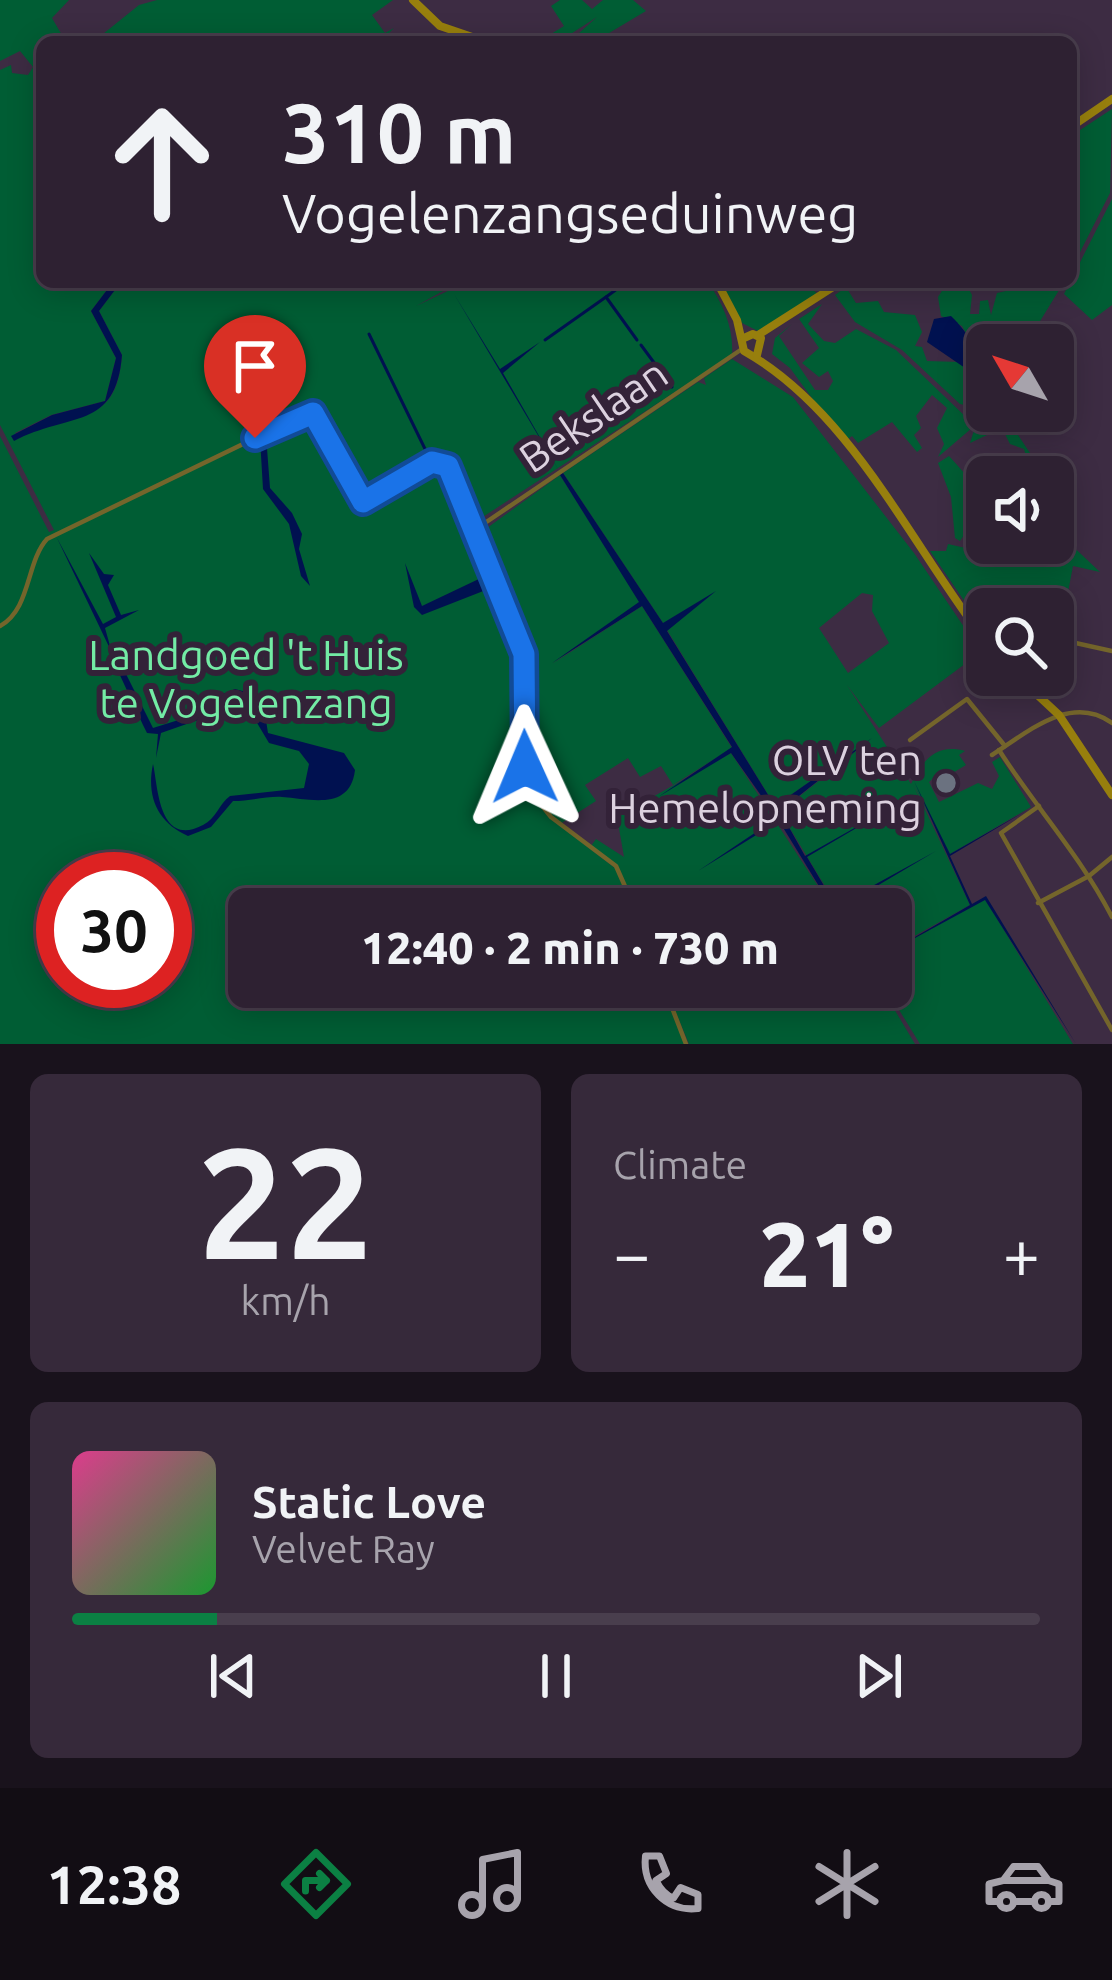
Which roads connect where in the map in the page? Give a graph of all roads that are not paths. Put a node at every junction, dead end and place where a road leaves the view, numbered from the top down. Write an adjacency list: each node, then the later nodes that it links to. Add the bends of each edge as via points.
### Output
1 (412, 0): 2 (main road, via 440,26)
2 (469, 36)
3 (1112, 99): 4 (main road)
4 (1077, 123)
5 (720, 288): 7 (main road)
6 (832, 288): 7 (main road, Bekslaan)
7 (753, 343): 8 (street, Bekslaan); 9 (main road, via 802,391)
8 (476, 528): 10 (street, via 443,462 363,502 309,412 47,539 33,583); 22 (street, via 524,654 530,786 551,817 616,866)
9 (966, 612)
10 (0, 626)
11 (1074, 643): 12 (street)
12 (1112, 651)
13 (1039, 696): 14 (main road)
14 (1059, 715): 15 (street, via 1087,710); 17 (street); 18 (main road)
15 (1112, 723)
16 (910, 740): 17 (street, via 967,699)
17 (999, 750): 19 (street)
18 (1112, 795)
19 (1039, 806): 21 (street); 23 (street, via 1000,833)
20 (1112, 856): 21 (street)
21 (1089, 876): 23 (street); 24 (street)
22 (625, 888)
23 (1038, 903): 26 (street)
24 (1112, 917)
25 (672, 1008): 27 (street)
26 (1112, 1030)
27 (686, 1044)

